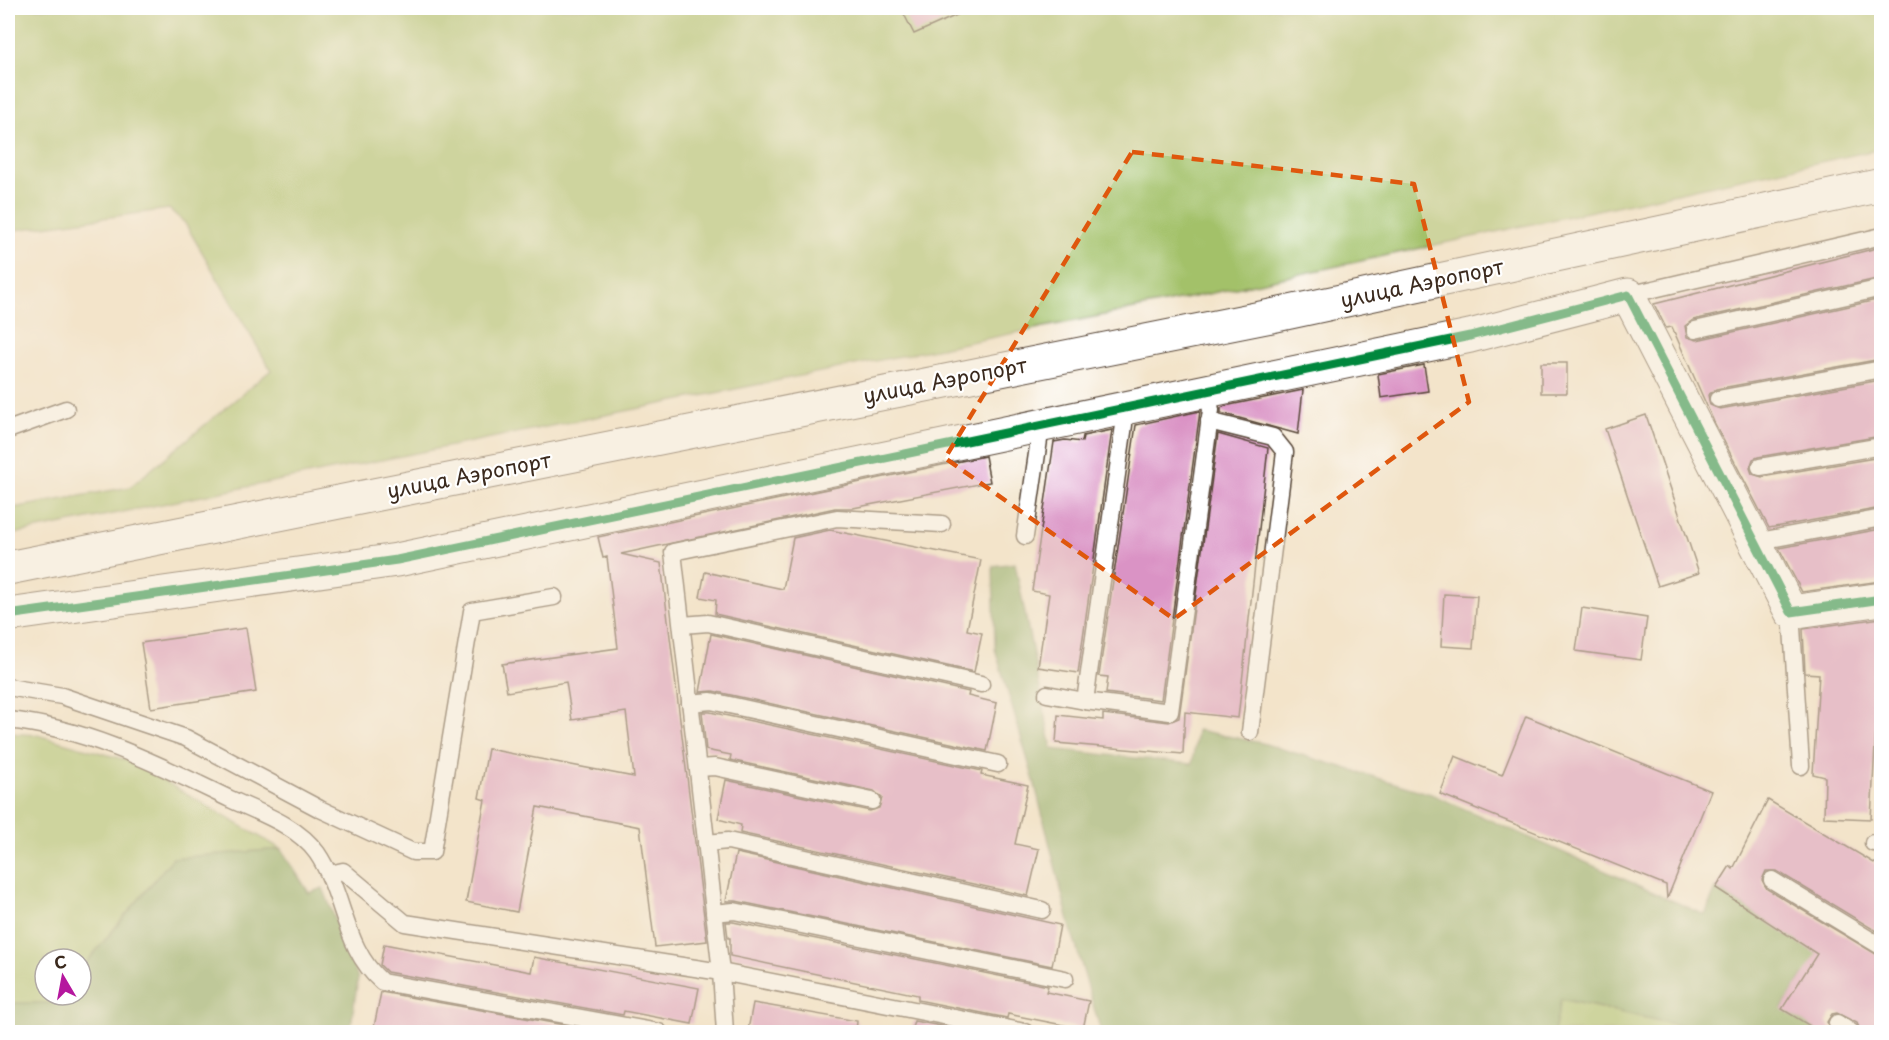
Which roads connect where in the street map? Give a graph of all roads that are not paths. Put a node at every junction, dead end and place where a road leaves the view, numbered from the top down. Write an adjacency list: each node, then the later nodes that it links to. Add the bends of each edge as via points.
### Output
1 (1881, 185): 19 (street, улица Аэропорт, via 1276,315)
2 (1881, 236): 4 (lane)
3 (1881, 288): 5 (lane)
4 (1628, 295): 8 (street); 18 (street)
5 (1695, 330)
6 (1881, 369): 7 (lane)
7 (1718, 399)
8 (1208, 406): 9 (street); 28 (lane, via 1170,712); 31 (lane, via 1273,437 1285,452)
9 (1120, 408): 11 (street); 28 (lane, via 1124,425)
10 (66, 409): 12 (lane)
11 (1035, 426): 17 (lane, via 1039,440); 23 (street, via 397,560)
12 (8, 430)
13 (1881, 446): 14 (lane)
14 (1760, 467)
15 (1881, 518): 18 (lane)
16 (942, 524): 24 (lane, via 837,518 673,552)
17 (1025, 536)
18 (1754, 542): 22 (street)
19 (8, 568)
20 (554, 597): 26 (lane, via 472,611 432,852 412,852 320,809 186,738 62,696)
21 (1881, 599): 22 (street)
22 (1791, 612): 33 (lane)
23 (8, 615)
24 (682, 626): 25 (lane, via 708,623); 29 (lane)
25 (981, 684)
26 (8, 687)
27 (1047, 694): 28 (lane)
28 (1085, 701)
29 (690, 703): 32 (lane, via 711,701); 34 (lane)
30 (8, 720): 37 (lane, via 37,723 134,753 187,778 292,829 315,850)
31 (1251, 732)
32 (998, 764)
33 (1801, 766)
34 (698, 768): 35 (lane, via 715,767); 36 (lane)
35 (872, 801)
36 (706, 843): 39 (lane, via 728,841); 40 (lane)
37 (330, 874): 42 (lane, via 343,871 405,923); 45 (lane, via 353,944 367,969 382,981)
38 (1772, 880): 41 (lane)
39 (1042, 910)
40 (714, 913): 42 (lane); 43 (lane, via 734,911)
41 (1881, 947)
42 (721, 972): 46 (lane); 47 (lane)
43 (1065, 979)
44 (1837, 1023): 48 (lane)
45 (659, 1032)
46 (725, 1032)
47 (1025, 1032)
48 (1851, 1032)

